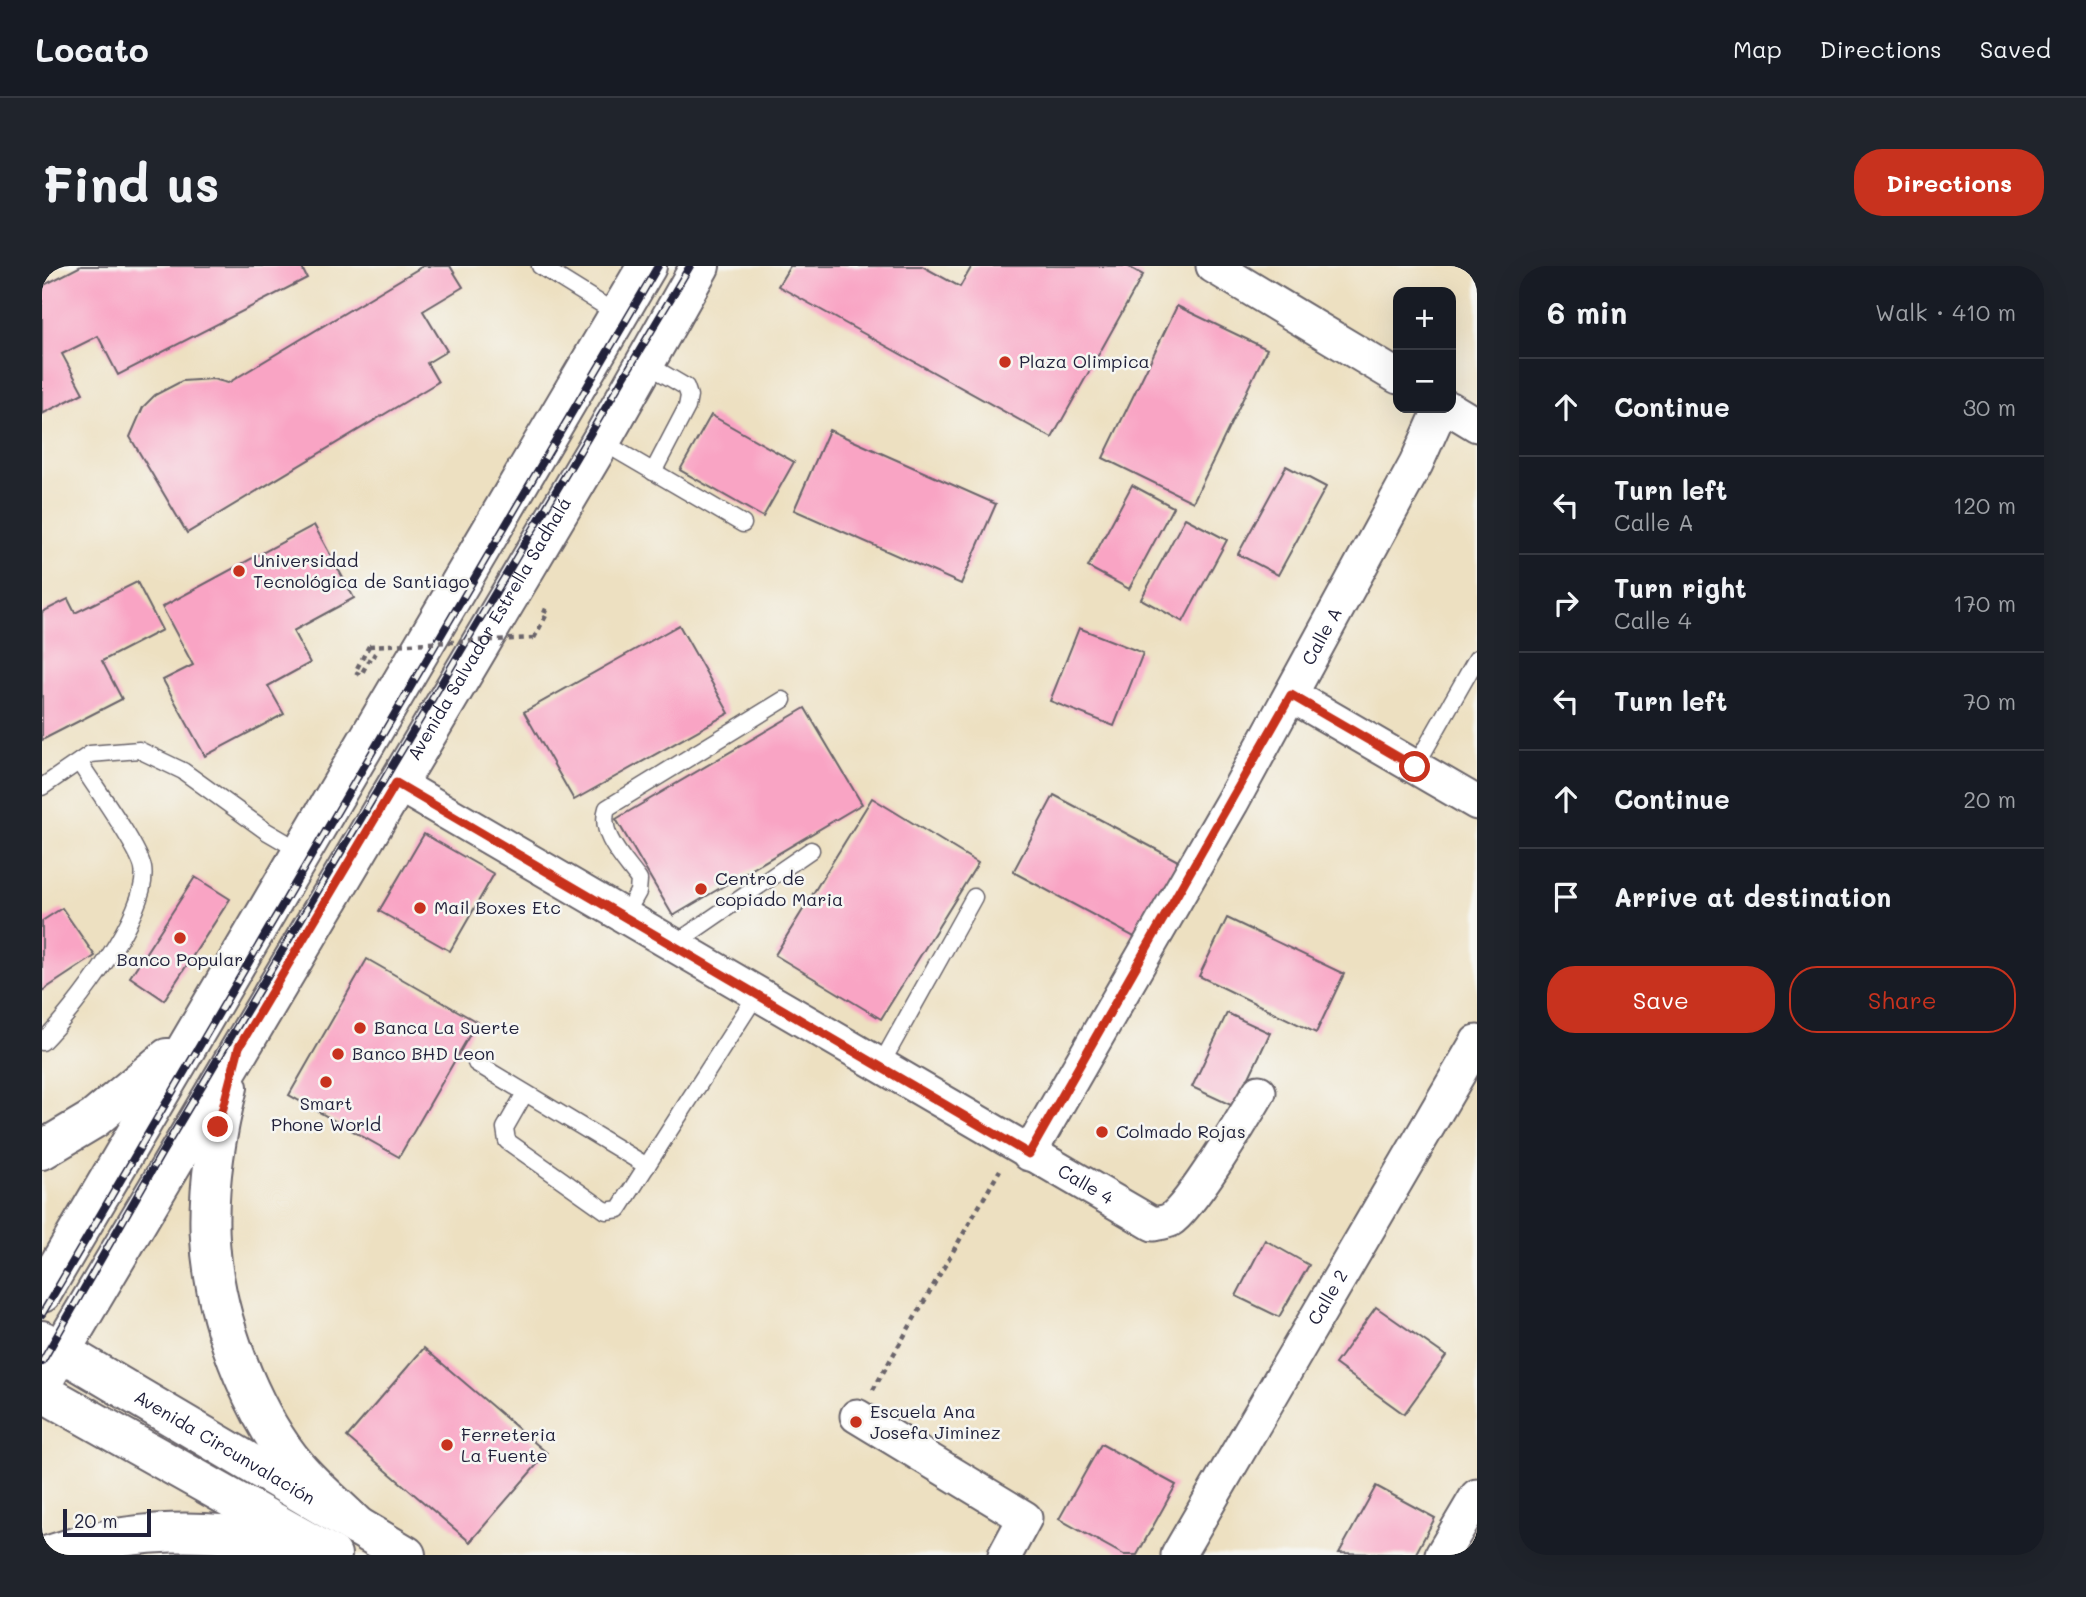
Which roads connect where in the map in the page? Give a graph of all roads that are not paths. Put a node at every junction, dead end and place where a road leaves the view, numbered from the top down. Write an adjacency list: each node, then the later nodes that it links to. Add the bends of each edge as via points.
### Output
1 (540, 266): 5 (lane)
2 (646, 266): 5 (main road)
3 (700, 266): 6 (main road, Avenida Salvador Estrella Sadhalá)
4 (1213, 266): 7 (street)
5 (619, 315): 23 (main road)
6 (645, 363): 11 (main road, Avenida Salvador Estrella Sadhalá); 12 (lane, via 686,387 689,396)
7 (1393, 374)
8 (1456, 412): 10 (street)
9 (1439, 413): 15 (street, Calle A, via 1416,464)
10 (1477, 425)
11 (601, 441): 12 (lane); 19 (main road, Avenida Salvador Estrella Sadhalá)
12 (653, 472): 13 (lane)
13 (743, 524)
14 (1477, 658): 18 (lane)
15 (1291, 695): 18 (street); 37 (street, Calle A)
16 (783, 700): 25 (lane, via 607,808 602,820 609,837 639,880 638,892)
17 (79, 762): 20 (lane); 23 (lane, via 90,754 139,750 183,771); 29 (lane, via 139,857 143,880 121,937 68,1017)
18 (1415, 767): 21 (street)
19 (396, 783): 25 (street, Calle 4); 31 (main road, Avenida Salvador Estrella Sadhalá)
20 (42, 787)
21 (1477, 803)
22 (811, 850): 26 (lane)
23 (302, 852): 28 (main road)
24 (974, 897): 33 (lane)
25 (624, 916): 26 (street, Calle 4)
26 (673, 945): 27 (street, Calle 4)
27 (757, 994): 33 (street, Calle 4); 38 (lane)
28 (199, 1028): 36 (main road, via 142,1082 94,1119); 39 (main road)
29 (42, 1042)
30 (1477, 1042): 52 (street, Calle 2)
31 (239, 1047): 40 (main road, Avenida Salvador Estrella Sadhalá); 45 (main road, via 218,1127 209,1193 212,1276 229,1341 260,1416 297,1467)
32 (475, 1063): 35 (lane)
33 (880, 1066): 37 (street, Calle 4)
34 (1259, 1092): 37 (street, Calle 4, via 1170,1220 1153,1224)
35 (525, 1093): 38 (lane); 38 (lane, via 505,1128 507,1141 606,1211 619,1209)
36 (42, 1150)
37 (1022, 1150)
38 (647, 1166)
39 (42, 1293)
40 (52, 1345): 41 (main road, Avenida Salvador Estrella Sadhalá); 45 (main road, Avenida Circunvalación)
41 (42, 1383)
42 (42, 1392): 49 (main road)
43 (857, 1416): 51 (street, via 1025,1518)
44 (1477, 1496): 46 (street)
45 (358, 1527): 50 (main road, Avenida Circunvalación)
46 (1459, 1542)
47 (49, 1555): 48 (main road, via 80,1544 157,1532 224,1533)
48 (323, 1555)
49 (332, 1555)
50 (406, 1555)
51 (1005, 1555)
52 (1178, 1555)

